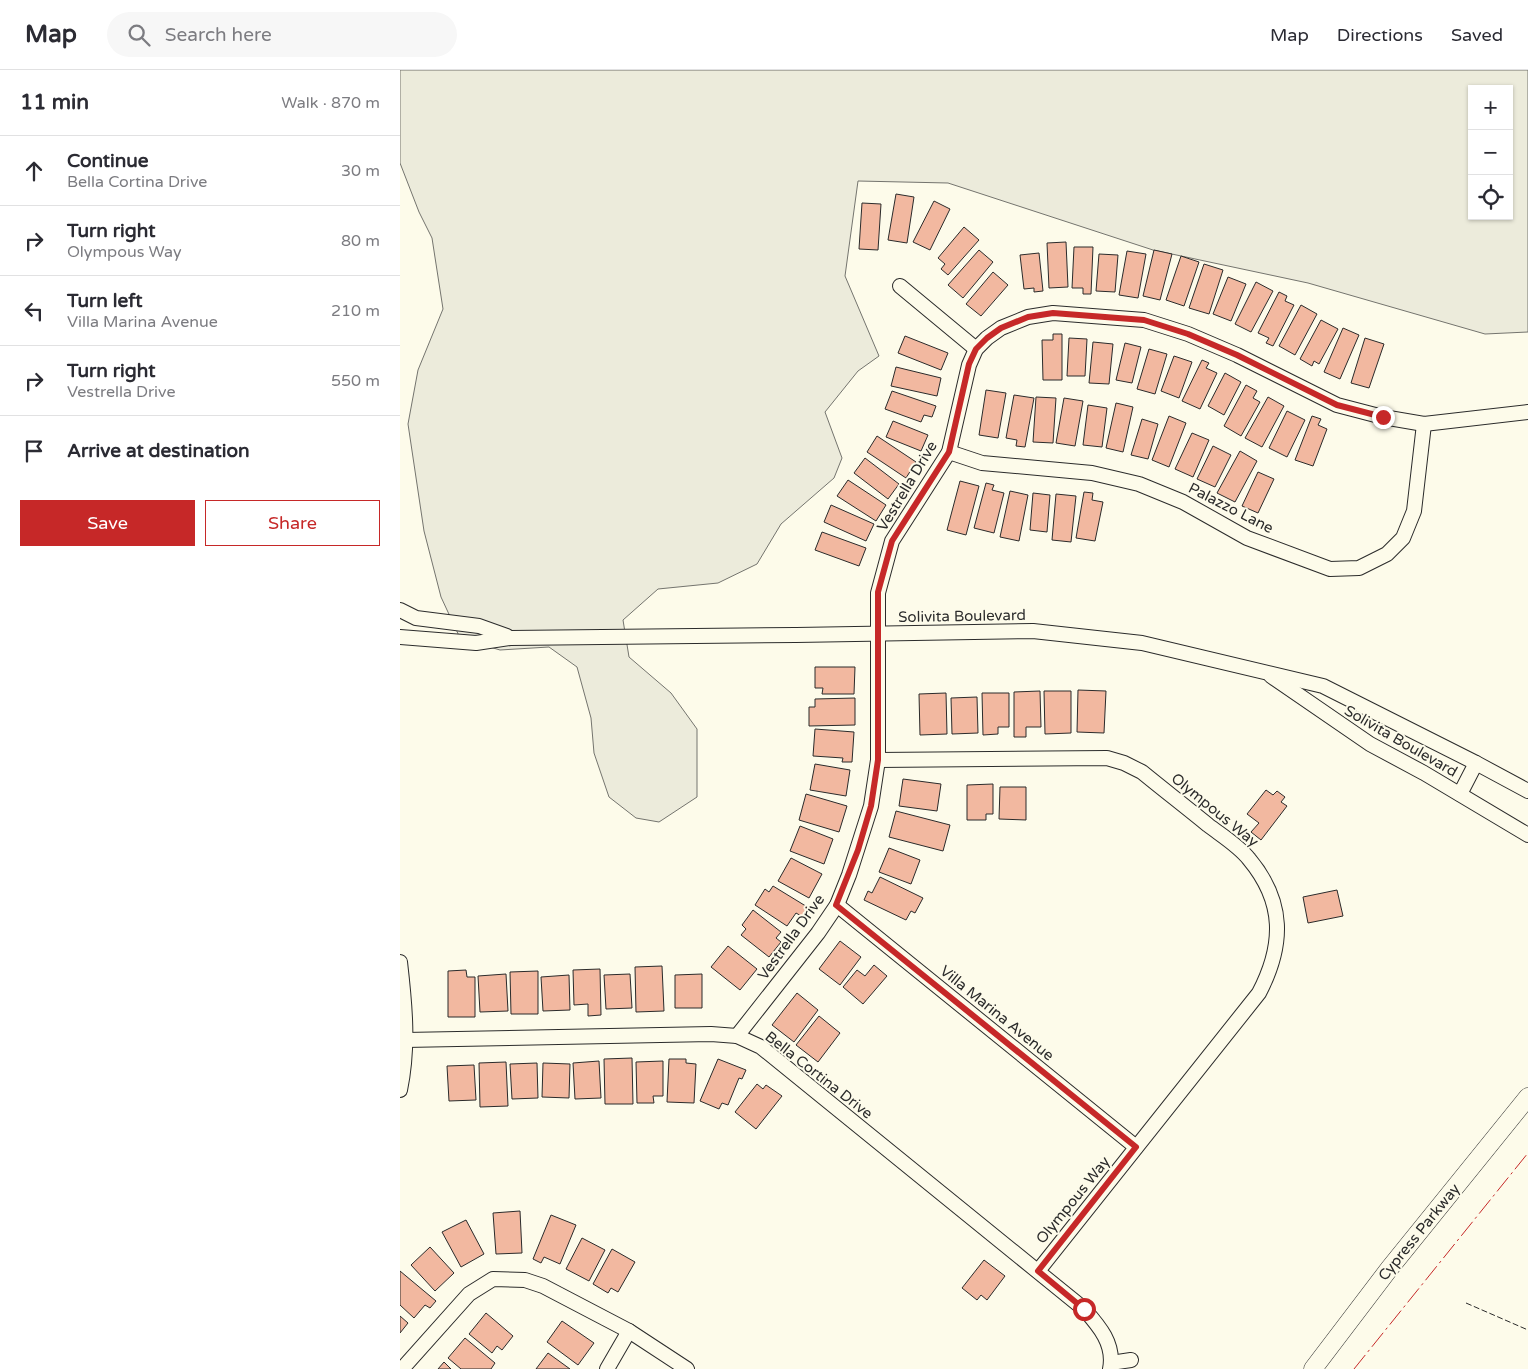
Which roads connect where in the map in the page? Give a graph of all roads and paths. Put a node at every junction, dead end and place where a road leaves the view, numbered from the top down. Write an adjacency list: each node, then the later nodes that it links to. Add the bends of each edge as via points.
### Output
1 (900, 286): 2 (street)
2 (976, 349): 4 (street, via 1001,328 1045,314 1144,320 1237,355 1337,405); 5 (street, Vestrella Drive, via 964,383)
3 (1528, 412): 4 (street)
4 (1424, 424): 5 (street, Palazzo Lane, via 1414,511 1402,538 1387,554 1359,568 1330,569 1247,538 1183,502 1140,484 1092,473 982,463)
5 (949, 452): 7 (street, Vestrella Drive, via 892,541 878,592)
6 (400, 610): 9 (street, Solivita Boulevard, via 416,618 479,626)
7 (877, 634): 9 (street, Solivita Boulevard); 10 (street, Solivita Boulevard, via 1033,630 1142,643); 11 (street, Vestrella Drive)
8 (400, 636): 9 (street, Solivita Boulevard, via 476,643)
9 (510, 638)
10 (1260, 669): 12 (street, Solivita Boulevard, via 1323,686); 14 (street, Solivita Boulevard, via 1370,744)
11 (878, 760): 16 (street, Vestrella Drive, via 871,806); 22 (street, Olympous Way, via 1107,758 1124,763 1142,772 1248,857 1264,879 1274,905 1277,928 1276,951 1269,973 1259,993)
12 (1476, 763): 13 (street, Solivita Boulevard); 14 (street)
13 (1528, 792)
14 (1460, 794): 15 (street, Solivita Boulevard)
15 (1528, 835)
16 (836, 905): 18 (street, Vestrella Drive); 22 (street, Villa Marina Avenue)
17 (400, 962): 19 (street, via 406,1012)
18 (737, 1036): 19 (street, Bella Cortina Drive); 23 (street, Bella Cortina Drive, via 761,1048)
19 (405, 1040): 20 (street, via 405,1066)
20 (400, 1090)
21 (1528, 1097): 30 (main road, Cypress Parkway)
22 (1136, 1147): 23 (street, Olympous Way)
23 (1038, 1271): 26 (street, Bella Cortina Drive, via 1084,1309 1100,1328 1109,1344)
24 (629, 1331): 27 (street, via 543,1286 525,1280 493,1279 469,1294); 28 (street); 29 (street)
25 (1131, 1360): 26 (street)
26 (1111, 1366)
27 (402, 1369)
28 (607, 1369)
29 (687, 1369)
30 (1314, 1369)

